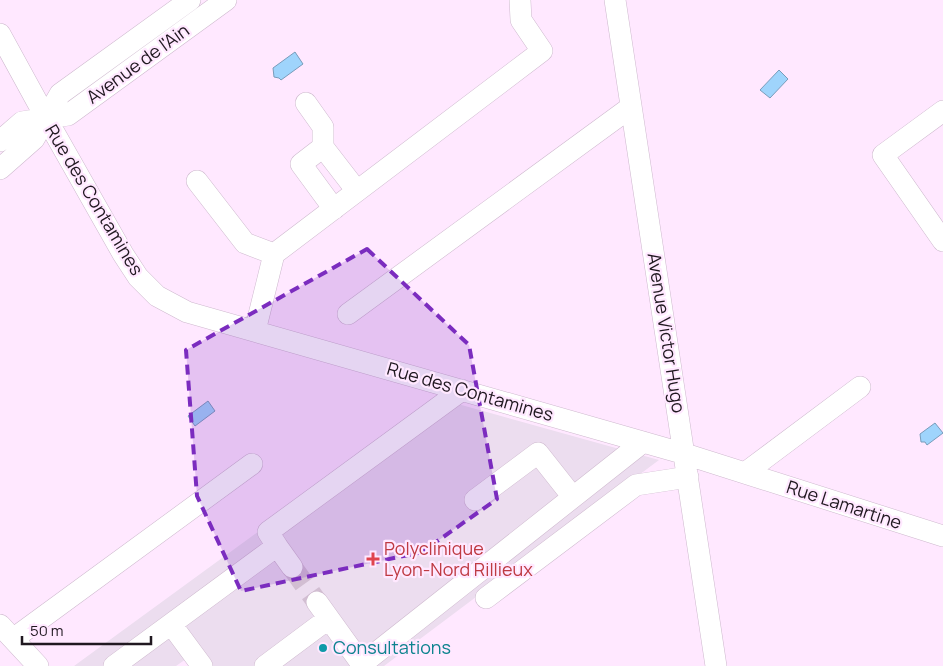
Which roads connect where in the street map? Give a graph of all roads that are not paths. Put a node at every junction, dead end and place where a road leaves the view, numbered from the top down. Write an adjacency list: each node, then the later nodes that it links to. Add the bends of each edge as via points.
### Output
1 (190, 0): 9 (street, Avenue de l'Ain, via 60,94)
2 (226, 0): 9 (street, Avenue de l'Ain, via 68,115)
3 (520, 0): 14 (street, via 521,20 542,51)
4 (615, 0): 7 (street, Avenue Victor Hugo)
5 (0, 34): 9 (street, Rue des Contamines)
6 (306, 103): 11 (street, via 323,127)
7 (631, 107): 19 (street); 24 (street, Avenue Victor Hugo)
8 (943, 111): 16 (street, via 883,154)
9 (46, 118): 10 (street, via 22,122); 12 (street, Avenue de l'Ain, via 34,139); 20 (street, Rue des Contamines, via 138,277 157,296 187,312)
10 (0, 141)
11 (323, 147): 14 (street); 15 (street, via 301,164)
12 (0, 169)
13 (198, 181): 18 (street, via 245,243)
14 (357, 191): 15 (street)
15 (334, 209): 18 (street)
16 (936, 216): 17 (street)
17 (943, 240)
18 (274, 254): 20 (street)
19 (348, 314)
20 (255, 332): 22 (street, Rue des Contamines)
21 (860, 387): 26 (street)
22 (462, 390): 23 (street, Rue des Contamines); 31 (street, via 268,532)
23 (643, 442): 24 (street, Rue des Contamines); 28 (street)
24 (684, 454): 26 (street, Rue Lamartine); 27 (street, Avenue Victor Hugo)
25 (252, 464): 35 (street)
26 (745, 473): 30 (street, Rue Lamartine)
27 (688, 477): 33 (street, via 636,485); 41 (street, Avenue Victor Hugo)
28 (572, 496): 29 (street, via 538,452); 36 (street)
29 (475, 500)
30 (943, 536)
31 (277, 546): 32 (street); 34 (street)
32 (292, 567)
33 (486, 598)
34 (171, 624): 38 (street); 39 (street)
35 (4, 630): 37 (street)
36 (362, 665): 40 (street, via 322,610)
37 (38, 666)
38 (114, 666)
39 (202, 666)
40 (265, 666)
41 (716, 666)

